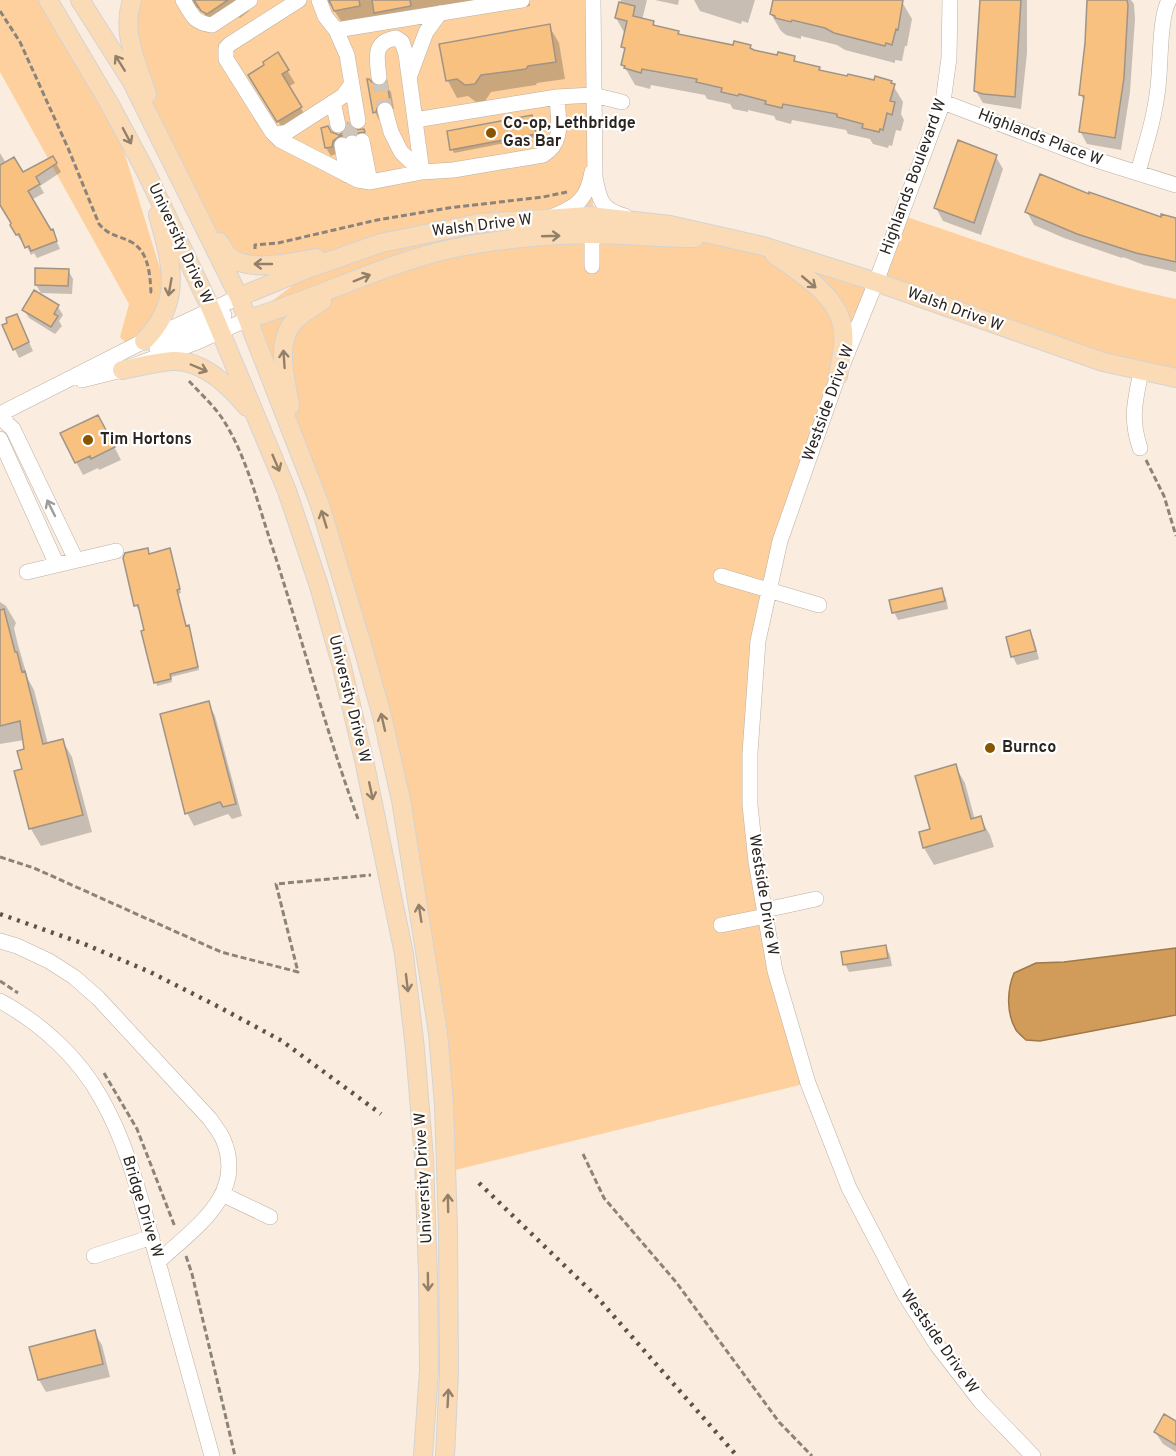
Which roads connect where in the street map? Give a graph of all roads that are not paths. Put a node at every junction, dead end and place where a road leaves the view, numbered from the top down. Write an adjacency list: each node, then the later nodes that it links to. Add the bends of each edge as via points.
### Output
1 (48, 0): 26 (main road, University Drive W, one-way to 26)
2 (80, 0): 24 (main road, University Drive W, one-way to 2, via 132,82)
3 (132, 0): 24 (main road, via 127,25 129,42)
4 (183, 0): 5 (street, via 200,24 212,25)
5 (250, 0)
6 (319, 0): 13 (street)
7 (522, 0): 12 (street)
8 (594, 0): 17 (street)
9 (950, 0): 20 (street, Highlands Boulevard W)
10 (1169, 0): 28 (street, via 1163,24 1158,89)
11 (291, 2): 23 (street, via 230,44 225,53)
12 (440, 13): 13 (street); 15 (street, via 426,32)
13 (336, 30): 16 (street, via 351,69)
14 (379, 77): 15 (street, via 376,54 380,45 396,38 402,42)
15 (409, 78): 22 (street)
16 (342, 94): 16 (street, via 348,123); 23 (street, via 287,132)
17 (593, 95): 18 (street); 19 (street); 25 (street)
18 (556, 97): 22 (street); 27 (street, via 559,132 556,143 543,155)
19 (622, 102)
20 (943, 102): 28 (street, Highlands Place W, via 1090,158); 39 (street, Highlands Boulevard W)
21 (385, 110): 27 (street, via 401,152)
22 (415, 120): 27 (street)
23 (272, 132): 29 (street, via 280,140)
24 (162, 141): 31 (main road, University Drive W)
25 (594, 157): 32 (street, via 590,183 581,201); 33 (street, via 598,192 608,210)
26 (145, 170): 43 (main road, University Drive W); 44 (main road, one-way to 44, via 171,262 172,281 164,316)
27 (422, 172): 29 (street)
28 (1138, 172): 30 (street, Highlands Place W)
29 (358, 179): 29 (street, via 352,143)
30 (1176, 185)
31 (195, 208): 37 (main road, one-way to 31, via 277,264 241,263 229,256); 41 (main road, University Drive W)
32 (548, 219): 33 (main road, Walsh Drive W, via 590,216); 37 (main road, Walsh Drive W, via 480,223)
33 (639, 220): 35 (main road, Walsh Drive W)
34 (592, 234): 35 (main road, Walsh Drive W); 38 (street); 40 (main road, Walsh Drive W, one-way to 34, via 449,250 533,236)
35 (735, 239): 36 (main road, Walsh Drive W)
36 (763, 246): 39 (main road, Walsh Drive W); 47 (main road, one-way to 47, via 831,302 842,323 844,344)
37 (362, 250): 41 (main road, Walsh Drive W)
38 (592, 266)
39 (876, 282): 46 (main road, Walsh Drive W, via 1060,348); 47 (street, Westside Drive W)
40 (338, 287): 42 (main road, Walsh Drive W); 52 (main road, one-way to 40, via 283,342 296,320)
41 (239, 297): 42 (main road, University Drive W); 43 (street)
42 (248, 319): 43 (street); 52 (main road, University Drive W)
43 (216, 320): 44 (street); 45 (street); 51 (main road, University Drive W)
44 (144, 341): 49 (street)
45 (122, 370): 49 (street); 51 (main road, one-way to 51, via 174,361 198,366 236,394)
46 (1141, 372): 48 (main road, Walsh Drive W); 54 (street, via 1133,412)
47 (838, 376): 60 (street, Westside Drive W, via 780,541)
48 (1176, 378)
49 (47, 391): 50 (street)
50 (0, 415): 56 (street, one-way to 50, via 13,429)
51 (259, 422): 73 (main road, University Drive W, one-way to 73, via 288,491 342,667 404,954 424,1158 429,1370)
52 (295, 437): 74 (main road, University Drive W, one-way to 52, via 449,1373 447,1172 438,1033 429,969 401,800 382,716 323,515)
53 (0, 439): 57 (street)
54 (1140, 448)
55 (116, 551): 56 (street)
56 (76, 560): 57 (street)
57 (57, 565): 58 (street)
58 (27, 572)
59 (721, 576): 60 (street)
60 (768, 590): 61 (street); 63 (street, Westside Drive W, via 758,641 750,753 750,805)
61 (819, 605)
62 (816, 899): 63 (street)
63 (765, 913): 64 (street); 75 (street, Westside Drive W, via 790,1026 849,1188 905,1296 937,1345 981,1402)
64 (720, 925)
65 (0, 941): 67 (street, via 49,961 74,977 210,1119 229,1159)
66 (0, 1002): 69 (street, Bridge Drive W, via 62,1047 101,1097 119,1134)
67 (224, 1195): 68 (street); 71 (street)
68 (270, 1217)
69 (152, 1238): 70 (street); 71 (street, Bridge Drive W)
70 (94, 1256)
71 (158, 1262): 72 (street, Bridge Drive W)
72 (212, 1456)
73 (423, 1456)
74 (445, 1456)
75 (1033, 1456)

